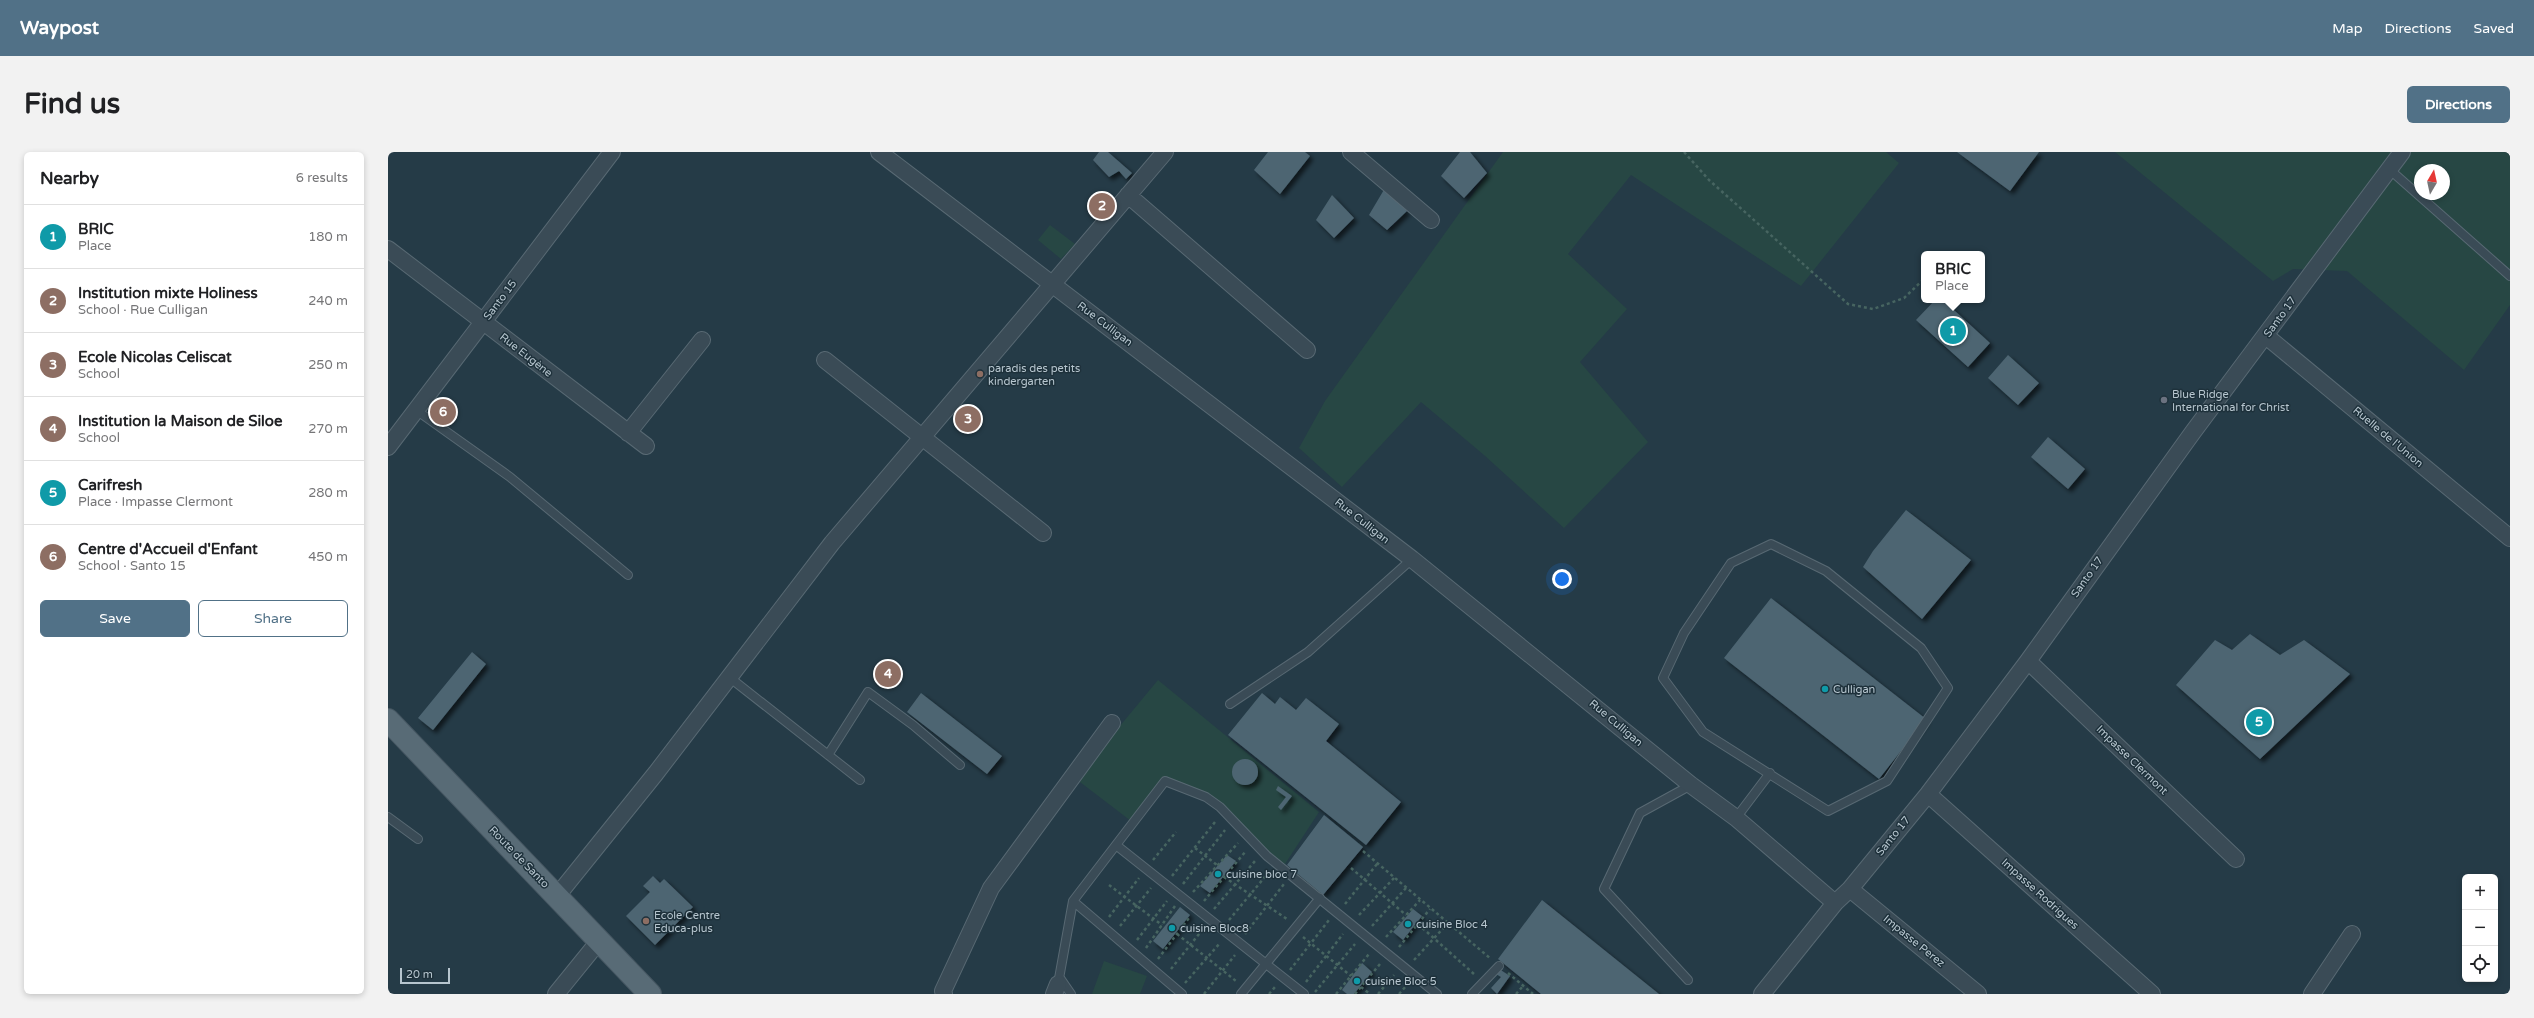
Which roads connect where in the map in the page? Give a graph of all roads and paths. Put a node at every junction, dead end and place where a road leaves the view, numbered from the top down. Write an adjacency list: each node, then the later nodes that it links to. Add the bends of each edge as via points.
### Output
1 (612, 152): 14 (street, Santo 15)
2 (879, 152): 13 (street, Rue Culligan)
3 (1165, 152): 8 (street)
4 (1351, 152): 9 (street)
5 (1684, 152): 12 (path, via 1709,180 1848,304 1874,309 1904,298)
6 (2402, 152): 7 (street, Santo 17)
7 (2389, 169): 11 (lane); 15 (street, Santo 17)
8 (1128, 196): 13 (street); 17 (street)
9 (1431, 220)
10 (388, 249): 14 (street, Rue Eugène)
11 (2510, 276)
12 (1921, 282)
13 (1052, 284): 21 (street); 26 (street, Rue Culligan)
14 (483, 321): 19 (street, Santo 15); 20 (street, Rue Eugène)
15 (2266, 336): 25 (street, Ruelle de l'Union); 28 (street, Santo 17, via 2192,432)
16 (702, 340): 20 (street)
17 (1307, 350)
18 (825, 360): 21 (street)
19 (416, 410): 23 (street, Santo 15); 27 (lane, via 510,477)
20 (628, 433): 22 (street, Rue Eugène)
21 (923, 436): 24 (street); 29 (street, via 832,543)
22 (646, 446)
23 (388, 448)
24 (1043, 533)
25 (2510, 538)
26 (1412, 559): 30 (lane, via 1308,652); 37 (street, Rue Culligan)
27 (628, 575)
28 (2028, 661): 38 (street, Santo 17); 52 (street, Impasse Clermont)
29 (729, 678): 33 (lane); 71 (street)
30 (1230, 704)
31 (388, 720): 71 (main road, Route de Santo)
32 (1112, 723): 127 (street, via 991,888 943,991)
33 (828, 755): 34 (lane, via 868,692 913,724); 36 (lane)
34 (960, 766)
35 (1770, 773): 35 (lane, via 1828,811 1887,781 1948,688 1921,648 1832,576 1771,544 1731,563 1684,633 1662,678 1704,732); 40 (lane)
36 (860, 780)
37 (1691, 785): 40 (street, Rue Culligan); 118 (lane, via 1640,813 1604,889)
38 (1928, 794): 67 (street, Santo 17); 141 (street, Impasse Rodrigues)
39 (388, 817): 44 (lane)
40 (1736, 818): 77 (street, Rue Culligan)
41 (1215, 822): 47 (path)
42 (1225, 830): 50 (path)
43 (1176, 832): 57 (path)
44 (418, 839)
45 (1240, 841): 54 (path)
46 (1116, 845): 57 (lane); 73 (lane, via 1165,781 1206,797 1220,807 1267,856); 75 (lane)
47 (1195, 848): 50 (path); 63 (path)
48 (1249, 848): 58 (path)
49 (1363, 851): 53 (path)
50 (1205, 856): 54 (path); 70 (path)
51 (1260, 856): 64 (path)
52 (2236, 858)
53 (1377, 864): 60 (path); 61 (path)
54 (1217, 865): 70 (path)
55 (1274, 866): 69 (path)
56 (1351, 868): 61 (path)
57 (1146, 869): 59 (lane); 72 (path)
58 (1224, 877): 64 (path); 81 (path)
59 (1159, 878): 63 (lane); 78 (path)
60 (1394, 878): 66 (path); 68 (path)
61 (1365, 879): 68 (path); 82 (path)
62 (1285, 883): 79 (path)
63 (1166, 884): 70 (lane)
64 (1236, 884): 69 (path); 84 (path)
65 (1109, 885): 72 (path)
66 (1406, 888): 74 (path); 76 (path)
67 (1850, 889): 77 (street, Santo 17); 140 (street, Impasse Perez)
68 (1380, 893): 76 (path); 87 (path)
69 (1250, 894): 79 (path); 92 (path)
70 (1180, 895): 81 (lane); 85 (path); 89 (path)
71 (557, 896): 98 (main road, Route de Santo)
72 (1125, 897): 78 (path); 90 (path)
73 (1320, 898): 82 (lane); 91 (lane)
74 (1420, 900): 80 (path); 83 (path)
75 (1073, 901): 90 (lane); 119 (lane)
76 (1393, 903): 83 (path); 96 (path)
77 (1835, 903): 139 (street, Santo 17)
78 (1137, 906): 85 (path); 95 (path)
79 (1268, 906): 91 (path); 100 (path)
80 (1430, 908): 86 (path); 88 (path)
81 (1197, 909): 84 (lane); 93 (path)
82 (1336, 913): 87 (lane); 99 (path)
83 (1406, 915): 102 (path)
84 (1209, 918): 92 (lane); 101 (path)
85 (1153, 919): 89 (path); 103 (path)
86 (1448, 923): 97 (path); 110 (path)
87 (1351, 924): 96 (lane); 104 (path)
88 (1418, 924): 97 (path); 105 (path)
89 (1162, 925): 106 (path)
90 (1103, 926): 95 (lane)
91 (1298, 930): 99 (path); 108 (lane)
92 (1225, 931): 100 (lane); 107 (path)
93 (1177, 934): 101 (path); 112 (path)
94 (2352, 934): 142 (street)
95 (1113, 935): 103 (lane)
96 (1364, 935): 102 (lane); 109 (path)
97 (1434, 938): 111 (path); 117 (path)
98 (599, 941): 125 (street); 126 (main road, Route de Santo)
99 (1311, 943): 104 (path); 116 (path)
100 (1241, 944): 108 (lane); 113 (path)
101 (1191, 945): 107 (path); 115 (path)
102 (1377, 946): 105 (lane); 114 (path)
103 (1130, 949): 106 (lane)
104 (1326, 956): 109 (path); 124 (path)
105 (1389, 956): 111 (lane); 121 (path)
106 (1139, 957): 112 (lane)
107 (1207, 958): 113 (path); 123 (path)
108 (1266, 964): 116 (lane); 122 (lane)
109 (1337, 965): 114 (path); 130 (path)
110 (1499, 966): 120 (path); 136 (lane)
111 (1404, 967): 134 (path); 135 (lane)
112 (1151, 968): 115 (lane)
113 (1223, 970): 122 (path); 129 (path)
114 (1351, 976): 131 (path)
115 (1164, 978): 123 (lane)
116 (1284, 978): 124 (lane)
117 (1480, 979)
118 (1688, 980)
119 (1057, 985): 128 (lane)
120 (1523, 986): 137 (path); 138 (path)
121 (1361, 987): 132 (path); 133 (path)
122 (1243, 991)
123 (1180, 992)
124 (1302, 992)
125 (556, 994)
126 (650, 994)
127 (944, 994)
128 (1072, 994)
129 (1204, 994)
130 (1313, 994)
131 (1336, 994)
132 (1355, 994)
133 (1370, 994)
134 (1378, 994)
135 (1437, 994)
136 (1472, 994)
137 (1516, 994)
138 (1533, 994)
139 (1762, 994)
140 (1978, 994)
141 (2152, 994)
142 (2312, 994)

